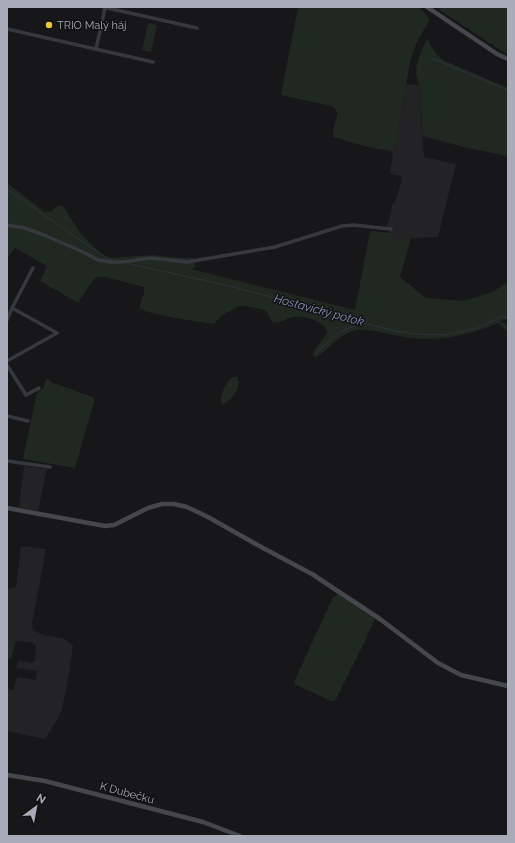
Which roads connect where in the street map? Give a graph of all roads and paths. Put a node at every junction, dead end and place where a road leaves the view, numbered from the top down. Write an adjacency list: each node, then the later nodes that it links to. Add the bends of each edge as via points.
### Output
1 (104, 7): 3 (street); 5 (street)
2 (427, 7): 6 (street)
3 (198, 28)
4 (7, 29): 5 (street)
5 (96, 49): 7 (street)
6 (508, 59)
7 (154, 62)
8 (7, 225): 9 (street, via 24,228 98,260 110,262 151,258 187,262 275,247 342,226)
9 (391, 229)
10 (33, 268): 11 (street)
11 (12, 308): 12 (street); 13 (street, via 57,333)
12 (7, 320)
13 (7, 361)
14 (7, 365): 15 (street, via 26,395)
15 (40, 388)
16 (7, 416): 17 (street)
17 (28, 421)
18 (7, 461): 19 (street)
19 (50, 467)
20 (7, 508): 21 (street, via 110,526 162,504 187,507 318,578 380,619 438,663 461,675)
21 (508, 686)
22 (7, 775): 23 (street, K Dubečku, via 45,781 181,816)
23 (240, 836)

